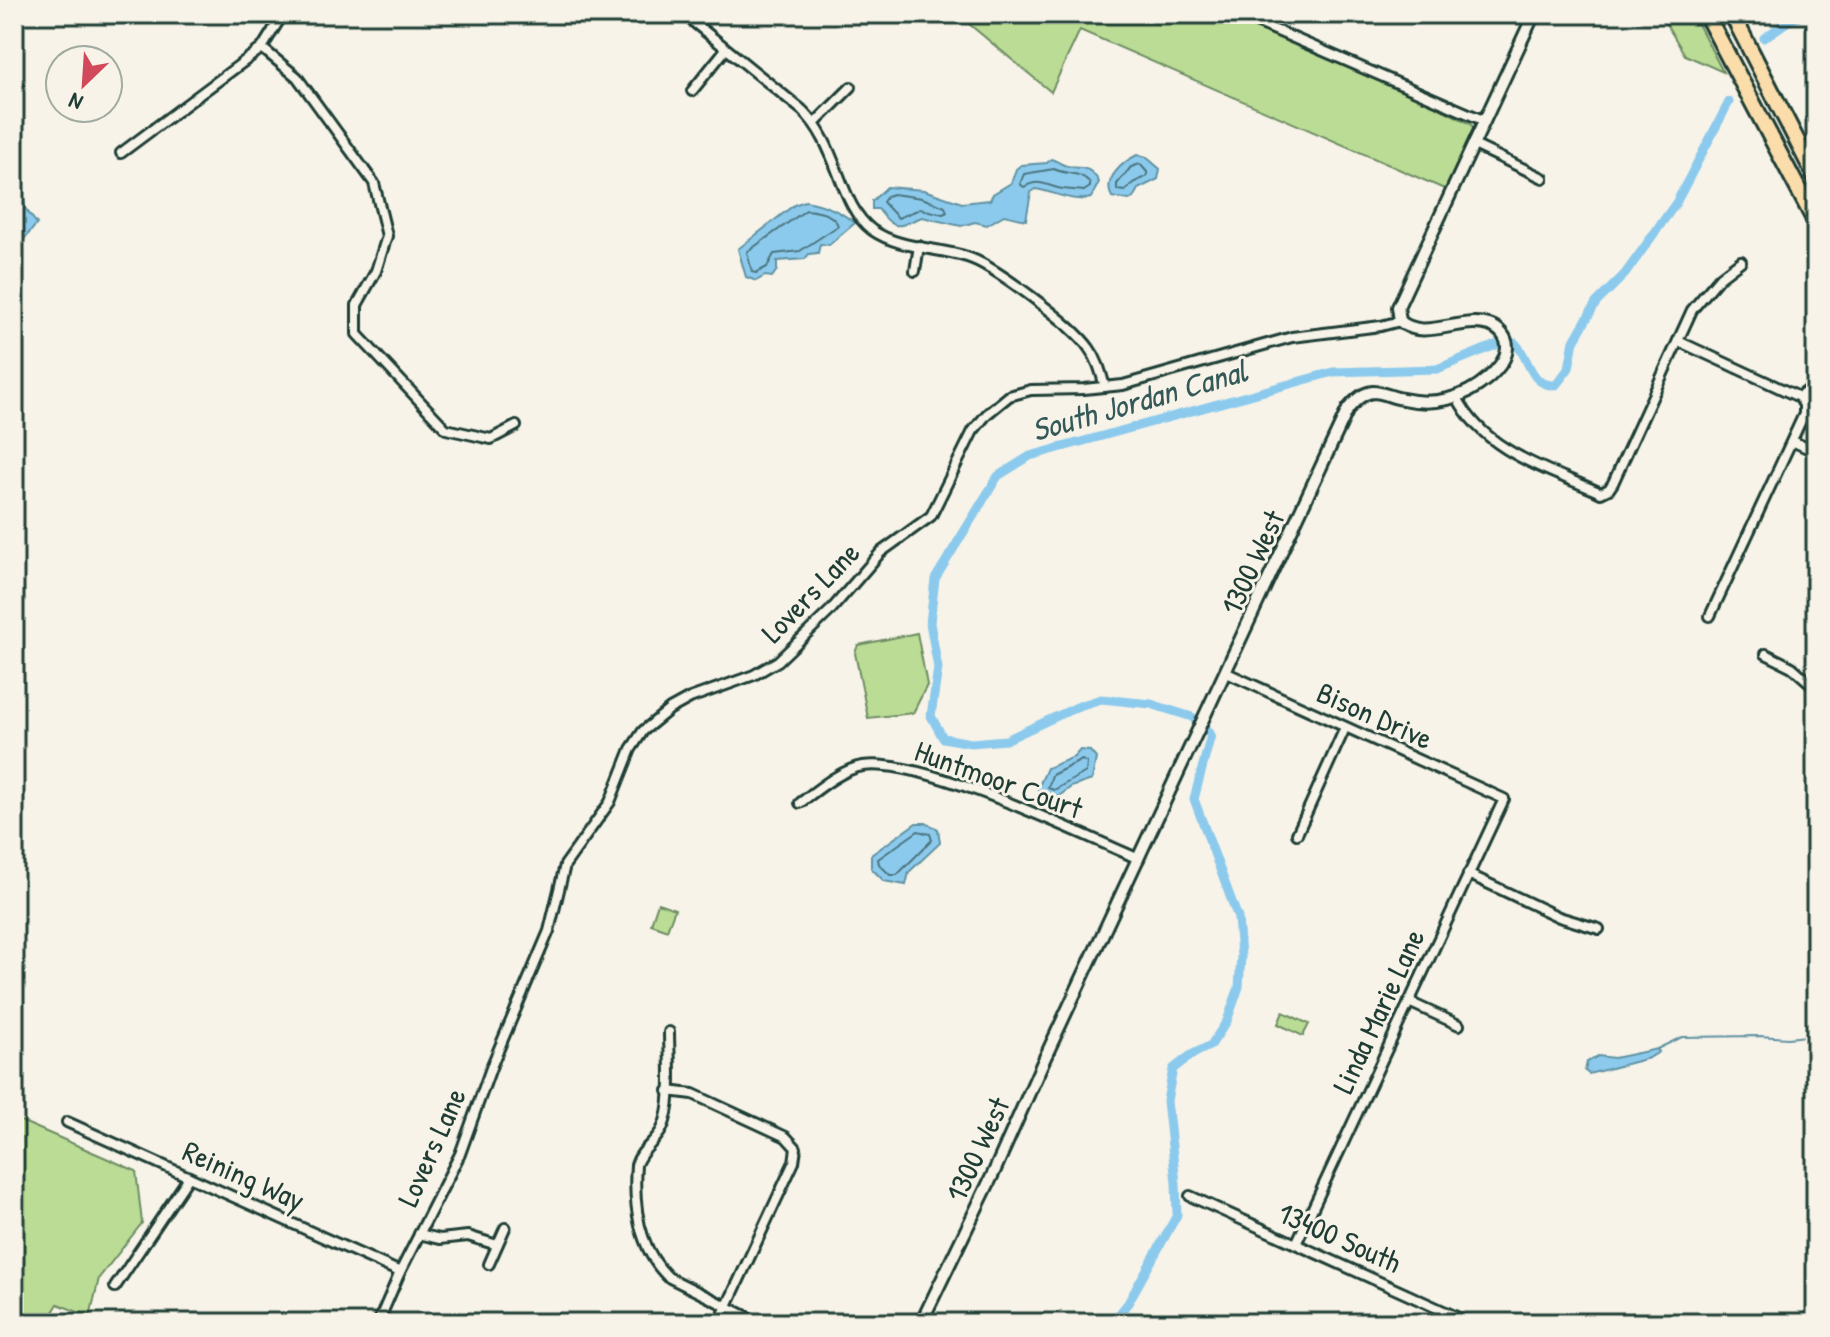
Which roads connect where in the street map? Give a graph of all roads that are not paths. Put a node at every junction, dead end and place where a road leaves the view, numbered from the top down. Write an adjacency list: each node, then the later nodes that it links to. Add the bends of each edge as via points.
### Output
1 (283, 14): 7 (street)
2 (1238, 14): 11 (street)
3 (1534, 14): 11 (street)
4 (1706, 14): 13 (highway)
5 (1732, 14): 17 (highway)
6 (691, 20): 8 (street)
7 (262, 48): 15 (street); 29 (street, via 297,77 374,183 387,236 357,305 357,334 446,429 491,439)
8 (726, 49): 10 (street); 12 (street)
9 (851, 87): 12 (street)
10 (692, 91)
11 (1485, 121): 14 (street)
12 (815, 123): 20 (street, via 862,220 881,236)
13 (1769, 136): 18 (highway); 19 (highway)
14 (1474, 145): 16 (street); 23 (street, via 1399,304)
15 (121, 153)
16 (1543, 178)
17 (1816, 178)
18 (1816, 223)
19 (1816, 235)
20 (919, 246): 22 (street); 25 (street, via 967,257 999,273 1085,342)
21 (1741, 261): 24 (street, via 1706,292)
22 (915, 271)
23 (1400, 321): 25 (street, Lovers Lane, via 1292,337); 27 (street, 1300 West, via 1417,329 1485,324 1503,334 1507,351 1498,368)
24 (1678, 341): 27 (street, via 1605,492 1496,443 1477,427); 28 (street)
25 (1105, 387): 51 (street, Lovers Lane, via 1031,390 1002,401 973,431 931,516 881,552 778,661 679,703 639,736 610,802 565,865 549,931 460,1154)
26 (1810, 389): 28 (street)
27 (1457, 397): 34 (street, 1300 West, via 1421,402 1372,392 1353,403)
28 (1799, 397): 30 (street, via 1804,414)
29 (516, 426)
30 (1792, 441): 31 (street); 32 (street)
31 (1816, 452)
32 (1710, 616)
33 (1766, 654): 35 (street)
34 (1227, 673): 36 (street, Bison Drive); 40 (street, 1300 West)
35 (1816, 688)
36 (1345, 728): 37 (street, Bison Drive); 39 (street)
37 (1504, 799): 41 (street, Linda Marie Lane)
38 (800, 803): 40 (street, Huntmoor Court, via 855,768 896,767 979,793)
39 (1297, 834)
40 (1139, 859): 61 (street, 1300 West)
41 (1468, 874): 42 (street, via 1559,917); 43 (street, Linda Marie Lane)
42 (1599, 929)
43 (1409, 1002): 44 (street); 52 (street, Linda Marie Lane)
44 (1459, 1025)
45 (669, 1032): 46 (street)
46 (668, 1091): 57 (street, via 663,1127 636,1165 643,1240 668,1277); 57 (street, via 693,1094 786,1137 796,1148)
47 (67, 1122): 48 (street, Reining Way)
48 (189, 1177): 55 (street, Reining Way); 56 (street)
49 (1190, 1196): 52 (street, 13400 South)
50 (505, 1228): 53 (street)
51 (419, 1234): 53 (street, via 475,1237); 55 (street, Lovers Lane)
52 (1296, 1244): 62 (street, 13400 South)
53 (497, 1245): 54 (street)
54 (489, 1264)
55 (400, 1272): 58 (street, Lovers Lane)
56 (115, 1287)
57 (727, 1306): 59 (street); 60 (street)
58 (378, 1323)
59 (719, 1323)
60 (760, 1323)
61 (921, 1323)
62 (1470, 1323)

